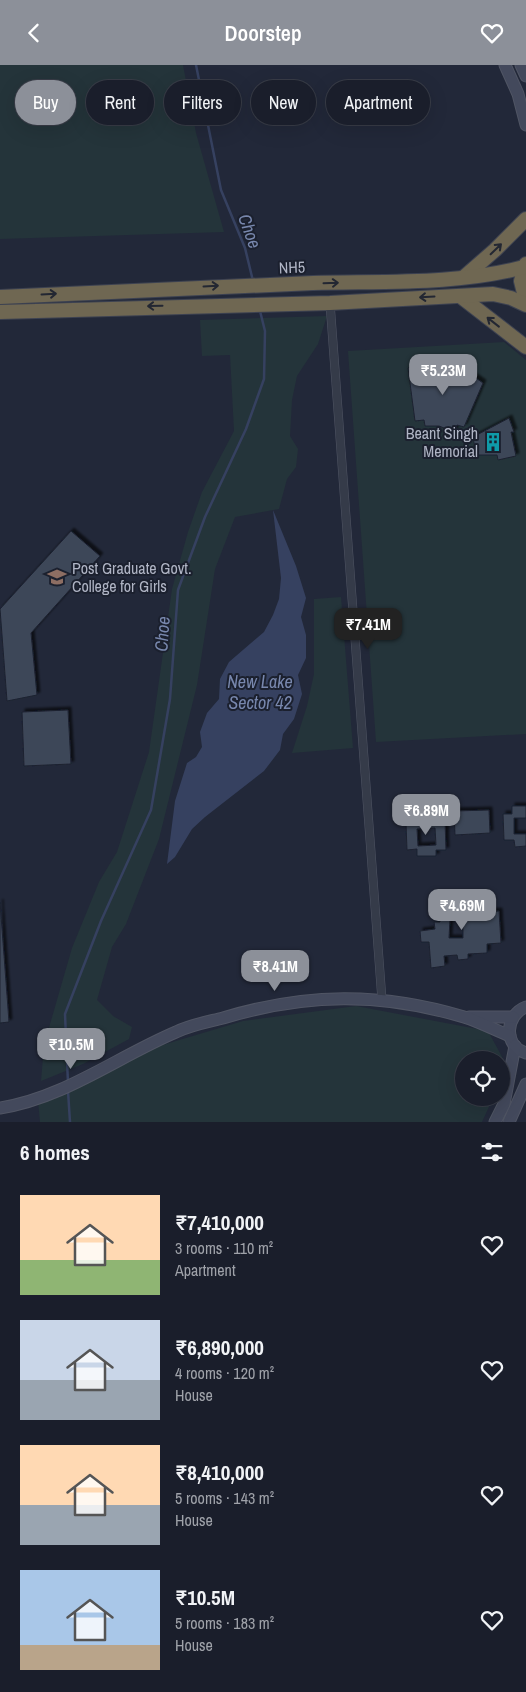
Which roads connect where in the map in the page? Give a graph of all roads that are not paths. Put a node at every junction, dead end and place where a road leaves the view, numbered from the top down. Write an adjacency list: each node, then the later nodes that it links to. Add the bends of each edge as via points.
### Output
1 (505, 65): 4 (street, via 518,94)
2 (521, 65): 3 (street)
3 (526, 76)
4 (526, 125)
5 (526, 219): 7 (highway, one-way to 5)
6 (525, 266): 7 (highway, NH5 / NH5, via 494,275); 11 (highway, NH5, via 521,281)
7 (464, 277): 9 (highway, NH5 / NH5, one-way to 7)
8 (460, 296): 10 (highway, NH5, one-way to 10); 11 (highway, NH5, via 494,294); 13 (highway, one-way to 8)
9 (0, 297)
10 (330, 303): 12 (highway, NH5, one-way to 12); 14 (street)
11 (526, 303)
12 (0, 312)
13 (526, 347)
14 (382, 1000): 16 (street); 21 (street, via 307,999 246,1011 176,1031 54,1092 26,1104)
15 (526, 1007): 17 (street)
16 (465, 1017): 17 (street); 18 (street)
17 (513, 1017): 18 (street, via 509,1026)
18 (512, 1041): 19 (street); 22 (street, via 504,1104)
19 (526, 1053)
20 (526, 1085): 23 (street)
21 (0, 1108)
22 (495, 1122)
23 (509, 1122)

